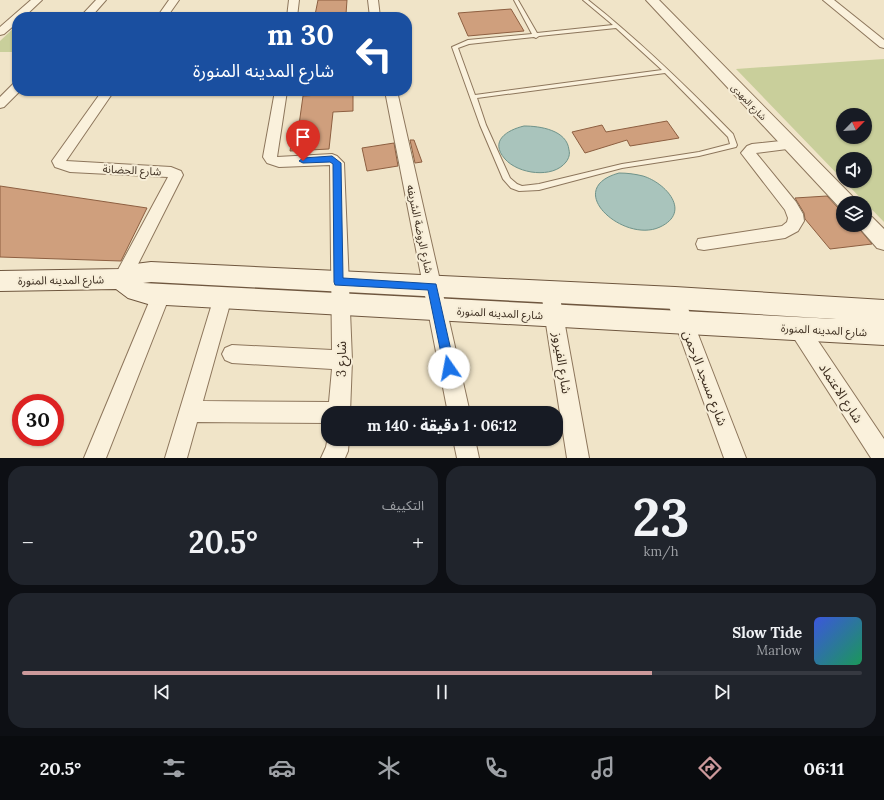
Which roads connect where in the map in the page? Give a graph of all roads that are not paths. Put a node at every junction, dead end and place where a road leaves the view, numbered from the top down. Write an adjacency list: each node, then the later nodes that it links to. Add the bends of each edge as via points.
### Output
1 (37, 0): 11 (street)
2 (101, 0): 12 (street)
3 (174, 0): 13 (street)
4 (294, 0): 14 (street)
5 (373, 0): 15 (street)
6 (517, 0): 7 (lane); 19 (lane)
7 (524, 0)
8 (585, 0): 17 (lane)
9 (652, 0): 28 (street, شارع المهدى)
10 (828, 0): 20 (street)
11 (23, 12)
12 (90, 12)
13 (166, 12)
14 (293, 12)
15 (374, 12)
16 (12, 21): 18 (street)
17 (618, 26): 19 (lane); 21 (lane)
18 (0, 32)
19 (536, 36): 26 (lane, via 468,42 455,47)
20 (884, 45)
21 (666, 71): 26 (lane); 26 (lane, via 731,136 734,145 699,154 622,166 522,189 507,179)
22 (12, 92): 27 (street)
23 (104, 96): 33 (street, شارع الحضانة, via 61,157 60,164 70,167 171,172 176,175)
24 (279, 96): 36 (street, شارع 3, via 270,157 272,160 279,162 332,159 337,163)
25 (392, 96): 39 (street, شارع الروضة الشريفه)
26 (473, 97)
27 (0, 104)
28 (790, 145): 29 (street, شارع المهدى); 32 (street, via 752,149 748,153 796,214 793,228 785,232)
29 (839, 196)
30 (872, 229): 31 (street)
31 (884, 242)
32 (704, 244)
33 (122, 279): 34 (main road, شارع المدينه المنورة); 36 (main road, شارع المدينه المنورة, via 151,272); 37 (main road, شارع المدينه المنورة, via 136,292)
34 (0, 281)
35 (550, 292): 39 (main road, شارع المدينه المنورة); 40 (main road, شارع المدينه المنورة); 42 (street, شارع الفيروز)
36 (339, 293): 38 (main road, شارع المدينه المنورة); 39 (main road, شارع المدينه المنورة); 47 (street, شارع 3)
37 (161, 295): 38 (main road, شارع المدينه المنورة); 54 (street)
38 (223, 297): 50 (street)
39 (434, 298): 42 (main road, شارع المدينه المنورة); 49 (street, شارع الروضة الشريفه)
40 (675, 298): 41 (main road, شارع المدينه المنورة); 43 (street, شارع مسجد الرحمن)
41 (884, 311)
42 (554, 316): 43 (main road, شارع المدينه المنورة); 58 (street, شارع الفيروز)
43 (684, 323): 44 (main road, شارع المدينه المنورة); 59 (street, شارع مسجد الرحمن)
44 (799, 328): 45 (main road, شارع المدينه المنورة); 60 (street, شارع الاعتماد)
45 (884, 333)
46 (232, 354): 47 (street)
47 (342, 360): 48 (street, شارع 3)
48 (340, 406)
49 (457, 406)
50 (190, 411): 51 (street); 55 (street)
51 (321, 413)
52 (337, 446): 56 (street)
53 (465, 446): 57 (street)
54 (95, 458)
55 (176, 458)
56 (332, 458)
57 (468, 458)
58 (578, 458)
59 (735, 458)
60 (884, 458)

